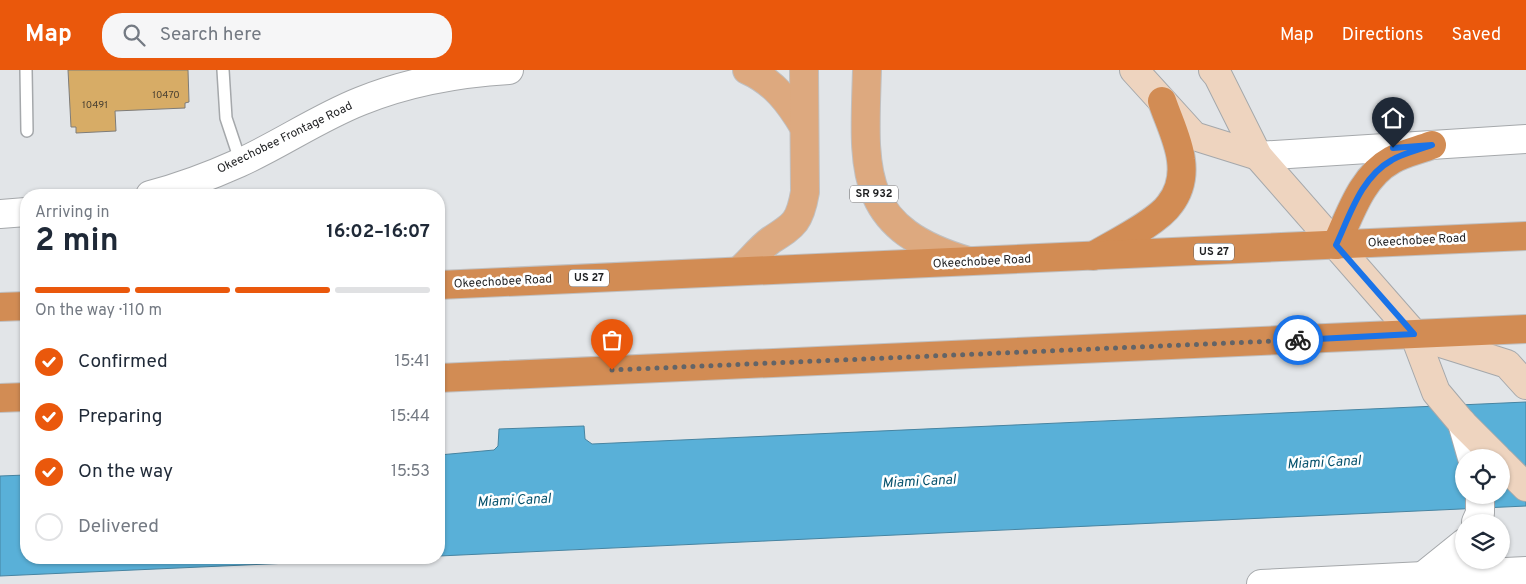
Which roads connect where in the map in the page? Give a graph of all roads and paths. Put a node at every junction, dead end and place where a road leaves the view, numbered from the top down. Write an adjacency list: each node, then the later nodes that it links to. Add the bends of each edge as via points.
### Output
1 (26, 70): 11 (lane)
2 (223, 70): 15 (lane, via 226,118)
3 (509, 70): 15 (street, Okeechobee Frontage Road, via 450,75 362,100)
4 (747, 70): 10 (main road, via 780,92)
5 (804, 70): 10 (main road)
6 (866, 70): 22 (main road, SR 932, via 868,170 880,206 905,233 924,246)
7 (1134, 70): 9 (main road)
8 (1213, 70): 14 (main road)
9 (1162, 101): 14 (main road, via 1194,136); 21 (highway, via 1181,158 1182,177 1178,190 1170,205 1156,217)
10 (804, 127): 23 (main road, via 805,192 802,211 784,234 770,241)
11 (27, 131)
12 (1526, 139): 13 (street)
13 (1432, 145): 14 (street); 20 (highway, via 1394,158 1373,174)
14 (1258, 156): 20 (main road)
15 (241, 162): 16 (street, Okeechobee Frontage Road)
16 (174, 189)
17 (20, 212): 18 (street)
18 (0, 214)
19 (1526, 236): 20 (highway, Okeechobee Road / US 27)
20 (1336, 245): 21 (highway, Okeechobee Road / US 27); 28 (main road)
21 (1092, 256): 22 (highway, Okeechobee Road / US 27)
22 (972, 262): 23 (highway, Okeechobee Road / US 27)
23 (740, 270): 24 (highway, Okeechobee Road / US 27)
24 (445, 285)
25 (20, 306): 26 (highway)
26 (0, 307)
27 (1526, 329): 28 (highway)
28 (1414, 334): 29 (highway); 30 (main road, via 1507,364); 33 (main road, via 1436,392)
29 (445, 378)
30 (1526, 385)
31 (20, 397): 32 (highway)
32 (0, 398)
33 (1462, 423): 34 (street); 35 (main road)
34 (1469, 449)
35 (1487, 449)
36 (1510, 471): 37 (main road)
37 (1526, 487)
38 (1455, 550): 40 (street)
39 (1526, 570): 40 (street)
40 (1423, 576): 41 (street)
41 (1261, 584)

